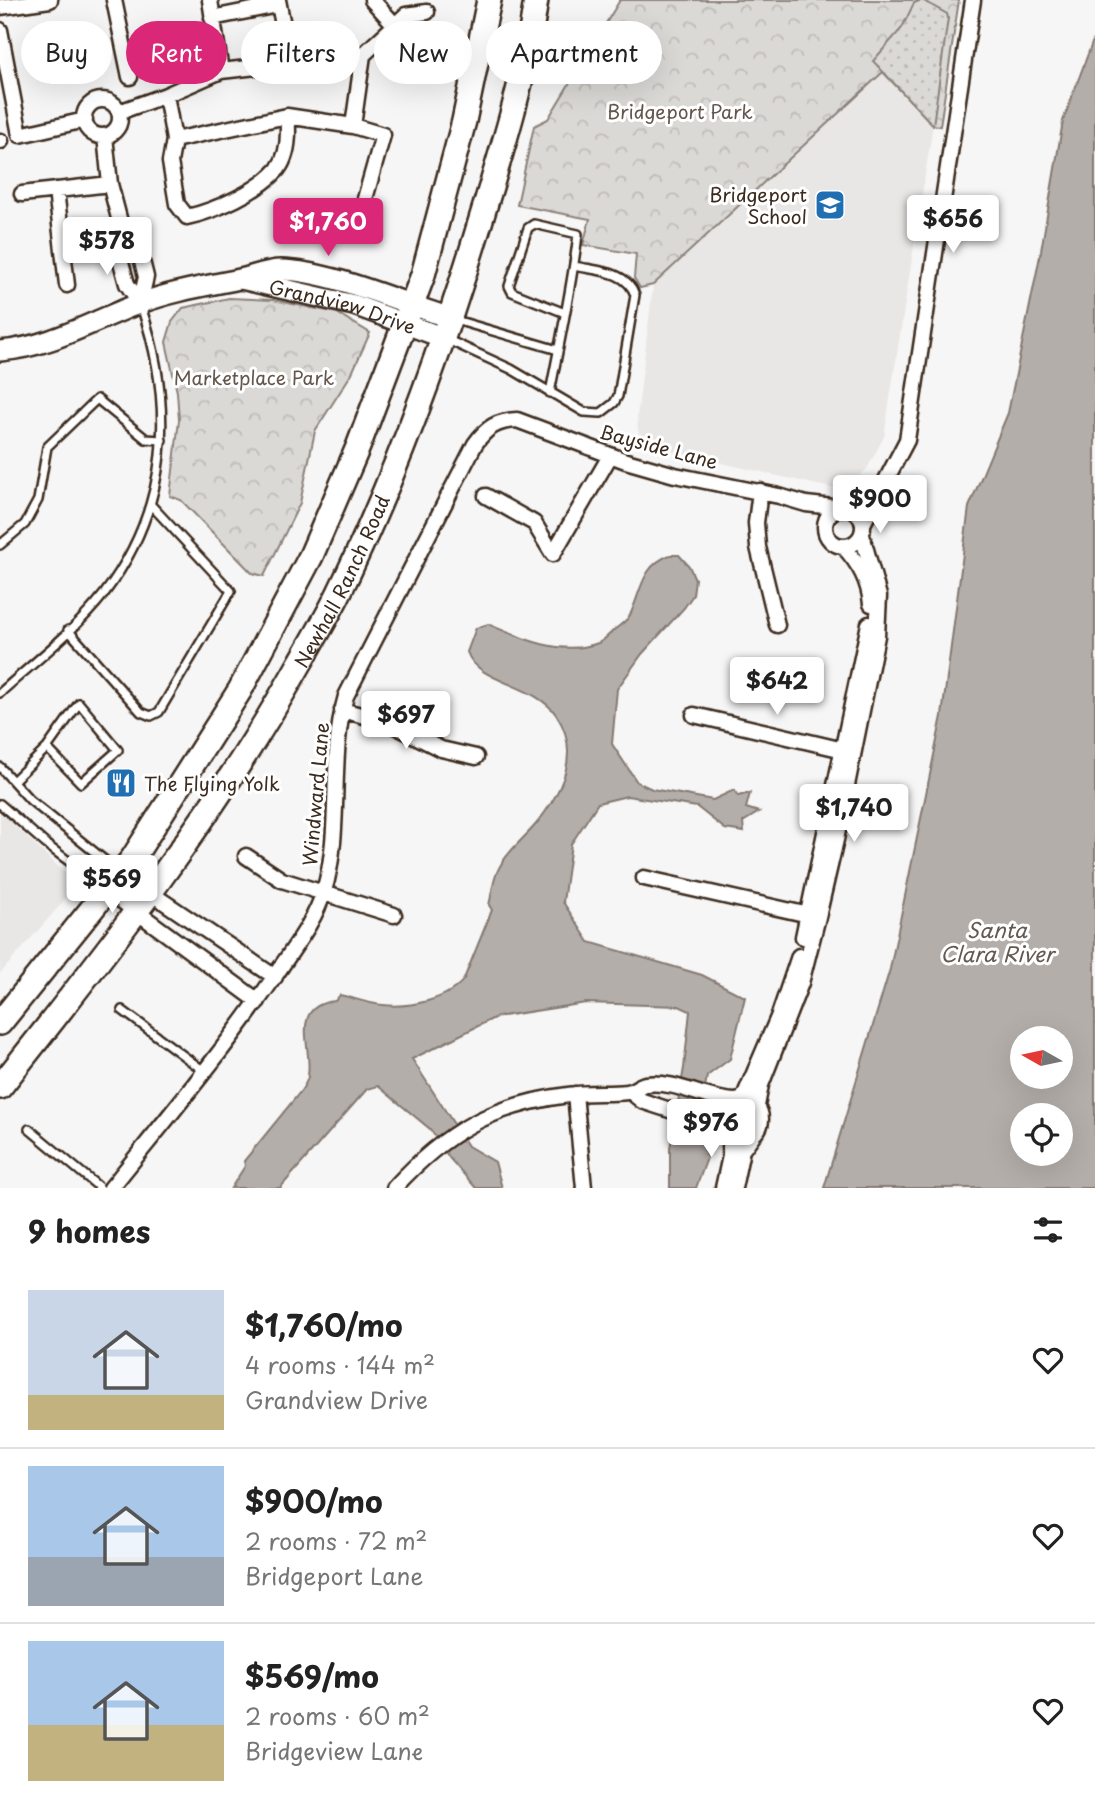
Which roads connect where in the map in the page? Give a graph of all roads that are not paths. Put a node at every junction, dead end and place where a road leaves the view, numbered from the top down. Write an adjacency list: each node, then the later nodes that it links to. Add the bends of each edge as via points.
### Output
1 (50, 0): 9 (street)
2 (114, 0): 19 (street)
3 (209, 0): 11 (street)
4 (372, 0): 14 (street)
5 (489, 0): 38 (main road, Newhall Ranch Road, via 464,121)
6 (536, 0): 39 (main road, Newhall Ranch Road, via 507,132)
7 (973, 0): 46 (street, via 907,440)
8 (278, 3): 11 (street); 13 (street)
9 (0, 7)
10 (427, 12): 15 (street)
11 (212, 18): 12 (street)
12 (213, 21)
13 (282, 21)
14 (391, 21)
15 (398, 21)
16 (0, 30): 25 (street, via 20,135)
17 (374, 44): 18 (street)
18 (363, 55): 20 (street); 26 (street)
19 (126, 58)
20 (227, 70)
21 (191, 84): 22 (street)
22 (166, 95): 23 (street); 28 (street)
23 (119, 112): 25 (street, via 106,101 95,102 87,109); 27 (street, via 118,127)
24 (288, 116): 26 (street); 28 (street); 28 (street, via 289,137 278,168 211,212 187,217 177,204 170,162)
25 (85, 120): 27 (street, via 89,130)
26 (353, 126): 32 (street, via 383,135)
27 (105, 136): 29 (street)
28 (174, 140)
29 (110, 184): 30 (street); 33 (street)
30 (56, 190): 31 (street); 35 (street)
31 (22, 194)
32 (359, 219)
33 (125, 241): 36 (street, via 121,262 127,285); 36 (street, via 139,249 146,277)
34 (574, 266): 37 (lane); 37 (lane, via 578,234 534,225 528,228 509,286 512,292); 42 (lane, via 621,277 632,288 635,303 618,396 608,409 592,414)
35 (67, 285)
36 (140, 303): 38 (street, Grandview Drive, via 265,271 296,272 330,279); 41 (street, Grandview Drive, via 34,345); 44 (lane, via 158,368)
37 (565, 313): 40 (lane)
38 (409, 315): 39 (street, Grandview Drive); 69 (main road, Newhall Ranch Road, via 304,568 240,690)
39 (447, 328): 40 (lane); 42 (lane); 70 (main road, Newhall Ranch Road, via 383,498 337,597 247,754)
40 (558, 350): 42 (lane)
41 (0, 351)
42 (550, 393)
43 (503, 421): 45 (street, Bayside Lane, via 532,424); 59 (street, Windward Lane, via 484,431 475,444 353,679)
44 (162, 440): 50 (lane); 54 (lane, via 146,439 97,399 47,447 38,500 25,524)
45 (610, 456): 47 (street, Bayside Lane, via 675,475); 48 (street, via 553,554 534,523)
46 (880, 490): 51 (street); 53 (street)
47 (760, 491): 49 (street, Bayside Lane); 56 (street, via 758,547)
48 (486, 496)
49 (806, 504): 51 (street, Bayside Lane); 52 (street)
50 (151, 505): 57 (lane, via 103,594); 57 (lane, via 231,591 159,712 151,716 141,712)
51 (845, 508): 52 (street, via 827,517); 53 (street, via 858,514)
52 (825, 529): 55 (street, via 829,539)
53 (863, 529): 55 (street, via 855,543); 62 (street, via 880,601 879,620)
54 (0, 545)
55 (844, 547): 62 (street, via 860,565 871,614)
56 (777, 625)
57 (68, 630): 58 (lane)
58 (0, 693)
59 (342, 710): 63 (street, via 387,722 442,749); 71 (street, Windward Lane, via 330,866)
60 (694, 715): 62 (street)
61 (47, 747): 61 (lane, via 79,703 118,750 81,783); 65 (lane)
62 (848, 751): 74 (street); 84 (street, via 836,840 801,983 761,1085)
63 (477, 757)
64 (0, 767): 65 (lane)
65 (13, 781): 69 (lane)
66 (0, 804): 69 (lane, via 47,845)
67 (246, 856): 71 (street, via 282,880)
68 (644, 878): 74 (street)
69 (114, 882): 70 (street); 72 (street); 78 (main road, Newhall Ranch Road)
70 (152, 893): 72 (main road, Newhall Ranch Road); 75 (street)
71 (323, 894): 73 (street); 75 (street, Windward Lane)
72 (138, 911): 76 (street); 80 (main road, Newhall Ranch Road)
73 (394, 915)
74 (808, 915): 84 (street, via 799,956)
75 (275, 976): 76 (street, Windward Lane)
76 (258, 1001): 79 (street, Windward Lane)
77 (122, 1010): 79 (lane)
78 (0, 1023)
79 (204, 1072): 90 (street, Windward Lane)
80 (0, 1087)
81 (687, 1091): 82 (street, via 644,1084); 84 (street); 85 (street, via 680,1099)
82 (631, 1092): 83 (street); 85 (street, via 642,1101)
83 (575, 1094): 91 (street, via 484,1116 435,1147); 92 (street)
84 (745, 1102): 87 (street, via 725,1110); 88 (street, via 762,1118)
85 (682, 1113): 87 (street)
86 (29, 1129): 89 (lane)
87 (728, 1131): 88 (street, via 741,1138); 93 (street, via 730,1156)
88 (753, 1135): 94 (street, via 742,1150)
89 (100, 1188)
90 (111, 1188)
91 (394, 1188)
92 (584, 1188)
93 (723, 1188)
94 (734, 1188)

